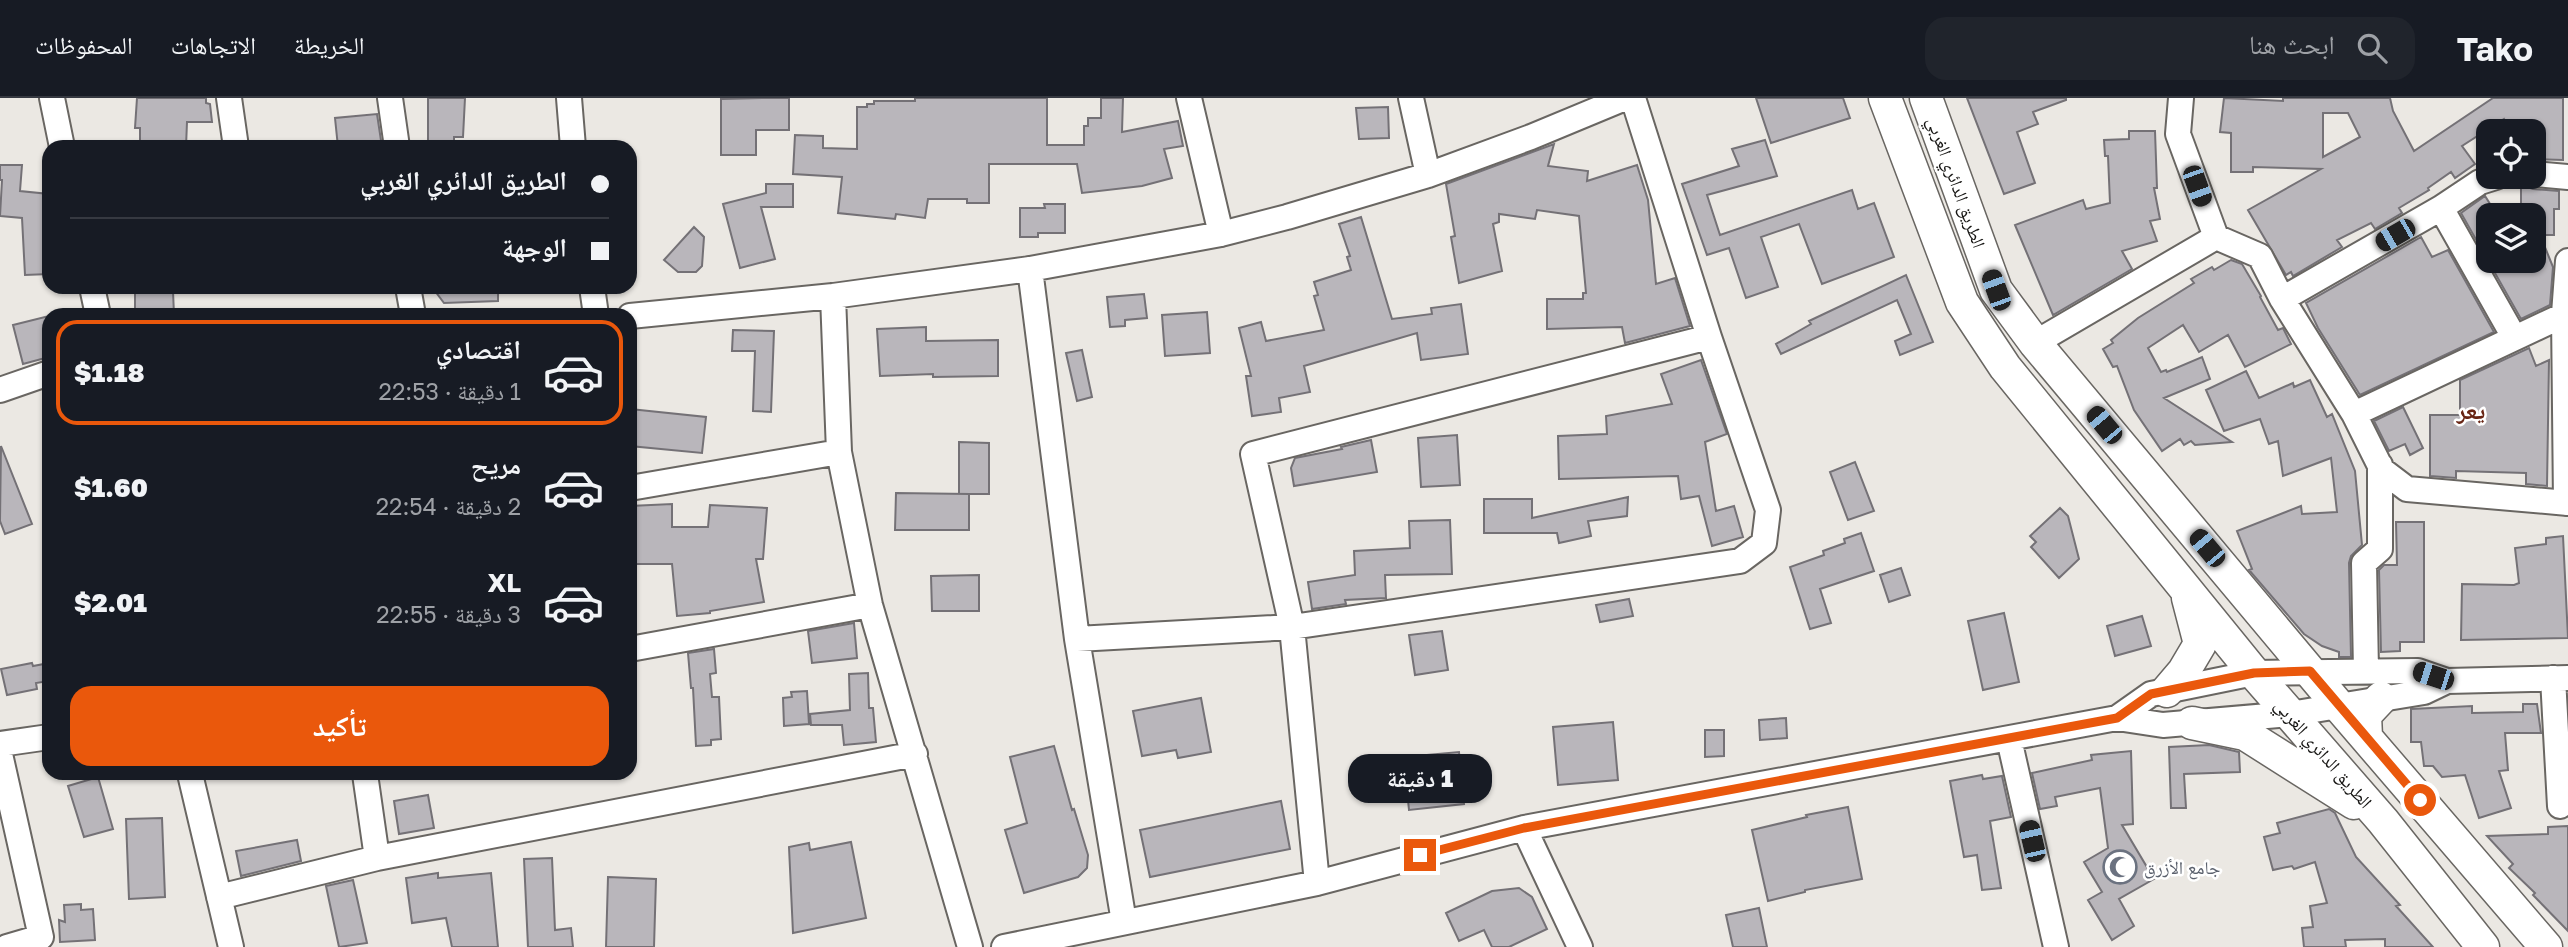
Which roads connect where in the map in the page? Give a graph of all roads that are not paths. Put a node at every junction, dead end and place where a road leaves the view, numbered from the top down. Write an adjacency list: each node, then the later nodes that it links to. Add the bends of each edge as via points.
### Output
1 (52, 98): 12 (street)
2 (229, 98): 13 (street)
3 (390, 98): 14 (street)
4 (569, 98): 15 (street)
5 (1189, 98): 21 (street)
6 (1411, 98): 16 (street)
7 (1625, 98): 16 (street)
8 (1633, 98): 29 (street)
9 (1885, 98): 39 (main road, الطريق الدائري الغربي, via 1962,302 2005,367)
10 (1926, 98): 31 (main road, الطريق الدائري الغربي, via 1996,290)
11 (2181, 98): 22 (street, via 2178,134)
12 (61, 140)
13 (235, 140)
14 (396, 140)
15 (572, 140)
16 (1428, 175): 21 (street)
17 (2546, 175): 18 (street)
18 (2568, 177)
19 (2476, 185): 20 (street)
20 (2441, 208): 26 (street); 30 (street)
21 (1221, 234): 24 (street)
22 (2216, 237): 26 (street, via 2260,256); 31 (street)
23 (2568, 261): 27 (street)
24 (1030, 269): 25 (street); 42 (street)
25 (833, 296): 28 (street); 35 (street)
26 (2282, 299): 34 (street)
27 (2566, 313): 30 (street); 38 (street)
28 (637, 315)
29 (1709, 337): 41 (street, via 1253,454); 41 (street, via 1768,510 1764,543 1740,561)
30 (2514, 337): 34 (street)
31 (2035, 343): 44 (main road, الطريق الدائري الغربي)
32 (42, 375): 33 (street)
33 (0, 390)
34 (2354, 414): 36 (street)
35 (839, 452): 37 (street); 40 (street)
36 (2380, 465): 38 (street, via 2407,489); 47 (street, via 2380,549 2364,563)
37 (637, 487)
38 (2567, 503)
39 (2186, 590): 45 (main road, الطريق الدائري الغربي); 48 (main road, via 2200,644)
40 (870, 605): 43 (street); 58 (street)
41 (1292, 628): 42 (street); 65 (street)
42 (1077, 639): 67 (street)
43 (637, 648)
44 (2310, 671): 45 (street); 47 (street); 49 (main road, الطريق الدائري الغربي)
45 (2254, 673): 48 (street); 50 (main road, الطريق الدائري الغربي)
46 (2560, 678): 47 (street, via 2447,681 2424,692); 61 (street)
47 (2374, 685): 49 (street); 53 (main road, via 2365,715)
48 (2166, 691): 51 (street, via 2151,694)
49 (2338, 705): 50 (street); 53 (main road, الطريق الدائري الغربي)
50 (2290, 714): 52 (street); 62 (main road, الطريق الدائري الغربي)
51 (2117, 718): 52 (street, via 2163,725); 55 (street)
52 (2192, 723): 62 (main road, via 2245,734)
53 (2365, 737): 75 (main road, الطريق الدائري الغربي)
54 (42, 738): 56 (street)
55 (2009, 738): 63 (street); 73 (street)
56 (0, 744)
57 (0, 754): 68 (street, via 41,936)
58 (915, 754): 64 (street); 70 (street)
59 (191, 780): 66 (street)
60 (366, 780): 64 (street)
61 (2560, 806)
62 (2383, 821): 74 (main road, الطريق الدائري الغربي)
63 (1524, 828): 65 (street); 72 (street)
64 (377, 858): 66 (street)
65 (1317, 883): 67 (street)
66 (219, 897): 69 (street)
67 (1124, 922): 71 (street)
68 (7, 947)
69 (232, 947)
70 (970, 947)
71 (1004, 947)
72 (1580, 947)
73 (2056, 947)
74 (2483, 947)
75 (2546, 947)

